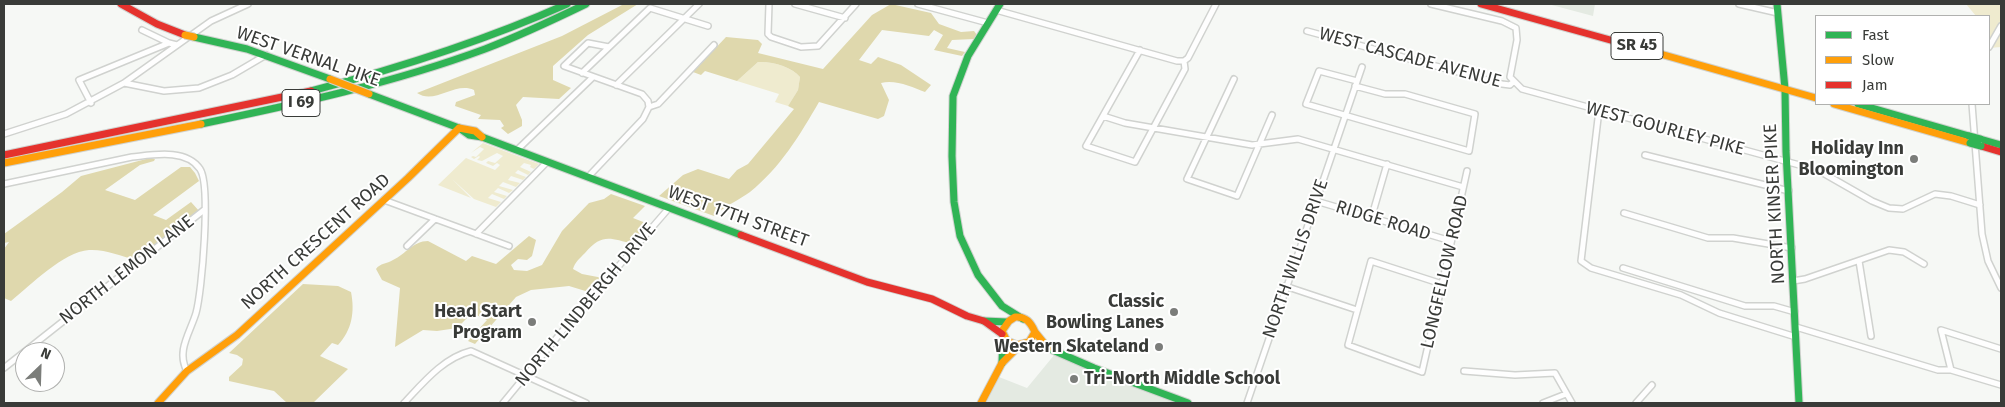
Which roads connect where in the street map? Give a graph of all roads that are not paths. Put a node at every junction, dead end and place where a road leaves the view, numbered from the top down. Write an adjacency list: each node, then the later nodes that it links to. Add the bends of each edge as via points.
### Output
1 (121, 4): 33 (main road, WEST VERNAL PIKE, bridge, via 153,22 185,34)
2 (248, 4): 28 (street, via 218,17)
3 (561, 4): 18 (main road)
4 (567, 4): 18 (main road, I 69)
5 (586, 4): 70 (main road, I 69, via 473,53 374,86)
6 (699, 4): 20 (street)
7 (769, 4): 21 (street, via 768,34 776,40 801,47 818,46)
8 (796, 4): 21 (street)
9 (856, 4): 21 (street)
10 (918, 4): 22 (street)
11 (1216, 4): 34 (street)
12 (1431, 4): 39 (street, via 1502,21 1516,28 1517,39 1509,71)
13 (1503, 4): 16 (main road); 43 (main road, SR 45)
14 (1738, 4): 19 (street)
15 (1778, 4): 19 (main road, NORTH KINSER PIKE)
16 (1484, 5): 43 (main road, SR 45)
17 (998, 7): 22 (main road); 32 (street)
18 (546, 13): 66 (main road, I 69, via 450,52 360,80)
19 (1778, 13): 43 (main road, NORTH KINSER PIKE)
20 (684, 18): 23 (street); 31 (street, via 650,8); 42 (street)
21 (845, 18)
22 (988, 23): 97 (main road, via 963,65 953,96 953,190 956,224 967,255 980,279)
23 (708, 26)
24 (2001, 26): 30 (street)
25 (142, 30): 27 (street)
26 (1307, 31): 39 (street, WEST CASCADE AVENUE, via 1502,84)
27 (169, 43): 28 (street); 46 (street, via 79,80)
28 (177, 45): 41 (street)
29 (714, 45): 50 (street, via 658,104)
30 (1990, 45)
31 (609, 47): 36 (street); 36 (street, via 588,43 564,66)
32 (1140, 50): 34 (street); 54 (street)
33 (266, 55): 41 (street, via 225,79 190,89 151,91); 56 (main road, WEST VERNAL PIKE, bridge)
34 (1184, 61): 55 (street, via 1185,69)
35 (1362, 67): 40 (street, NORTH WILLIS DRIVE)
36 (582, 73): 37 (street)
37 (594, 77): 42 (street); 64 (street)
38 (1234, 79): 58 (street)
39 (1513, 82): 51 (street, WEST GOURLEY PIKE, via 1530,91)
40 (1356, 83): 53 (street, NORTH WILLIS DRIVE); 53 (street, via 1319,71 1306,104); 53 (street, via 1386,94 1405,94 1474,114 1469,151)
41 (124, 84): 46 (street)
42 (616, 85): 50 (street, via 642,94)
43 (1785, 86): 44 (main road, SR 45); 45 (main road, SR 45); 68 (main road, NORTH KINSER PIKE)
44 (1815, 92)
45 (1815, 98)
46 (91, 103): 57 (street)
47 (1838, 105): 59 (main road)
48 (1861, 105): 59 (main road)
49 (1972, 105): 79 (street)
50 (649, 107): 73 (street, via 644,119)
51 (1598, 110): 68 (street, WEST GOURLEY PIKE); 107 (street, via 1583,264)
52 (1272, 115): 62 (street)
53 (1346, 115): 63 (street, NORTH WILLIS DRIVE)
54 (1103, 116): 55 (street); 55 (street, via 1086,146 1135,162)
55 (1154, 127): 58 (street)
56 (459, 128): 64 (main road, WEST 17TH STREET, via 467,134); 77 (main road, NORTH CRESCENT ROAD)
57 (4, 134)
58 (1207, 136): 62 (street); 62 (street, via 1187,178 1237,196)
59 (1969, 139): 60 (main road, bridge)
60 (1981, 143): 61 (main road); 65 (main road)
61 (2001, 145)
62 (1259, 146): 63 (street, via 1298,139)
63 (1334, 149): 71 (street); 78 (street, NORTH WILLIS DRIVE)
64 (517, 150): 69 (main road, WEST 17TH STREET)
65 (2001, 152)
66 (4, 154)
67 (1646, 155): 76 (street)
68 (1787, 161): 76 (main road, NORTH KINSER PIKE); 79 (street, WEST GOURLEY PIKE, via 1823,173 1889,208 1903,209 1936,194)
69 (547, 162): 73 (main road, WEST 17TH STREET); 85 (street)
70 (4, 164)
71 (1387, 164): 75 (street); 84 (street)
72 (1467, 171): 75 (street, LONGFELLOW ROAD)
73 (588, 177): 80 (main road, WEST 17TH STREET)
74 (4, 184): 81 (street, via 146,155 173,155 192,161 203,171)
75 (1464, 187): 86 (street, LONGFELLOW ROAD)
76 (1789, 191): 89 (main road, NORTH KINSER PIKE)
77 (384, 200): 83 (street); 114 (main road, NORTH CRESCENT ROAD, via 237,335)
78 (1316, 201): 84 (street, RIDGE ROAD); 95 (street, NORTH WILLIS DRIVE)
79 (1980, 205): 96 (street, via 1982,248)
80 (669, 208): 101 (main road, WEST 17TH STREET, via 867,282 932,299); 116 (street, NORTH LINDBERGH DRIVE)
81 (204, 210): 112 (street, NORTH LEMON LANE); 114 (street, via 199,296 183,350 183,364)
82 (1624, 213): 89 (street, via 1708,238 1733,238)
83 (435, 219): 85 (street); 87 (street)
84 (1371, 219): 86 (street, RIDGE ROAD)
85 (476, 234): 88 (street)
86 (1452, 241): 94 (street, LONGFELLOW ROAD)
87 (407, 246)
88 (509, 246)
89 (1792, 248): 93 (main road, NORTH KINSER PIKE)
90 (1859, 261): 91 (street, via 1895,250); 93 (street); 106 (street)
91 (1924, 264)
92 (1623, 268): 99 (street, via 1745,306 1774,306)
93 (1793, 281): 99 (main road, NORTH KINSER PIKE)
94 (1442, 284): 98 (street, via 1371,261); 98 (street, LONGFELLOW ROAD, via 1422,372 1348,345)
95 (1285, 286): 98 (street); 127 (street, NORTH WILLIS DRIVE)
96 (2001, 288)
97 (1002, 306): 100 (main road); 102 (main road)
98 (1356, 310)
99 (1795, 312): 103 (main road, NORTH KINSER PIKE)
100 (1023, 319): 102 (main road); 104 (main road, via 1032,324)
101 (984, 321): 102 (main road, WEST 17TH STREET); 105 (main road, WEST 17TH STREET)
102 (1007, 322): 105 (main road)
103 (1796, 327): 107 (main road, NORTH KINSER PIKE); 113 (street, via 1938,370)
104 (1035, 332): 108 (main road, via 1031,340); 109 (main road)
105 (1003, 335): 108 (main road, via 1010,343); 111 (main road)
106 (1871, 336)
107 (1796, 337): 131 (main road, NORTH KINSER PIKE)
108 (1021, 345): 109 (main road); 111 (main road)
109 (1048, 348): 126 (main road)
110 (2001, 348): 113 (street, via 1941,330)
111 (1002, 363): 125 (main road)
112 (4, 368)
113 (1951, 370): 118 (street)
114 (187, 371): 121 (main road, NORTH CRESCENT ROAD)
115 (1464, 371): 119 (street, via 1515,375 1555,373)
116 (526, 376): 120 (street); 122 (street, via 478,353 466,352 446,363); 123 (street, NORTH LINDBERGH DRIVE)
117 (1652, 385): 130 (street)
118 (2001, 385)
119 (1566, 394): 128 (street); 129 (street)
120 (578, 402): 124 (street)
121 (158, 403)
122 (404, 403)
123 (503, 403)
124 (586, 403)
125 (981, 403)
126 (1188, 403)
127 (1247, 403)
128 (1543, 403)
129 (1572, 403)
130 (1636, 403)
131 (1799, 403)

